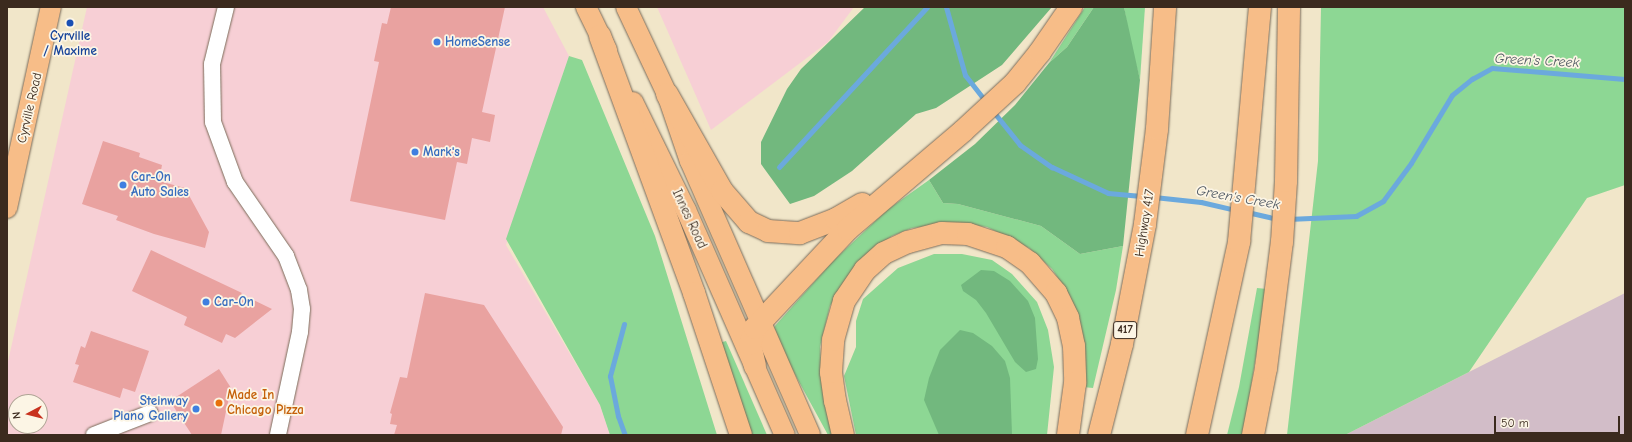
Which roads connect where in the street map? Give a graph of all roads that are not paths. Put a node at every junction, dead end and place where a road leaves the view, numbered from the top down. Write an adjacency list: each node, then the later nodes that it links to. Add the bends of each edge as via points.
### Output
1 (51, 7): 11 (main road, Cyrville Road)
2 (226, 7): 18 (lane, via 212,64 213,122 234,182 286,256 300,290 300,332)
3 (586, 7): 9 (main road, Innes Road)
4 (626, 7): 10 (main road, Innes Road)
5 (1071, 7): 12 (highway, via 1040,52 1015,82)
6 (1165, 7): 24 (highway, Highway 417 / 417, via 1154,160 1145,224 1122,344)
7 (1260, 7): 25 (highway, via 1239,242)
8 (1289, 7): 26 (highway, via 1286,181 1282,242 1266,368)
9 (600, 36): 15 (main road, Innes Road, via 686,210); 19 (highway, via 694,293)
10 (667, 94): 12 (highway, via 732,206 749,222 768,231 791,234 811,230 853,209); 14 (main road, Innes Road, via 690,161)
11 (11, 169): 13 (main road, Cyrville Road)
12 (918, 170): 14 (highway, via 848,229)
13 (7, 208)
14 (760, 323): 15 (highway, via 755,328 750,344); 21 (main road, Innes Road)
15 (755, 366): 20 (main road, Innes Road)
16 (150, 413): 17 (lane)
17 (94, 435)
18 (278, 435)
19 (741, 435)
20 (786, 435)
21 (810, 435)
22 (843, 435): 23 (highway, via 831,372 833,340 844,301 865,270 884,253 908,242 942,233 968,234 1007,246 1030,263 1056,293 1068,318 1074,346 1075,382)
23 (1068, 435)
24 (1099, 435)
25 (1197, 435)
26 (1253, 435)

